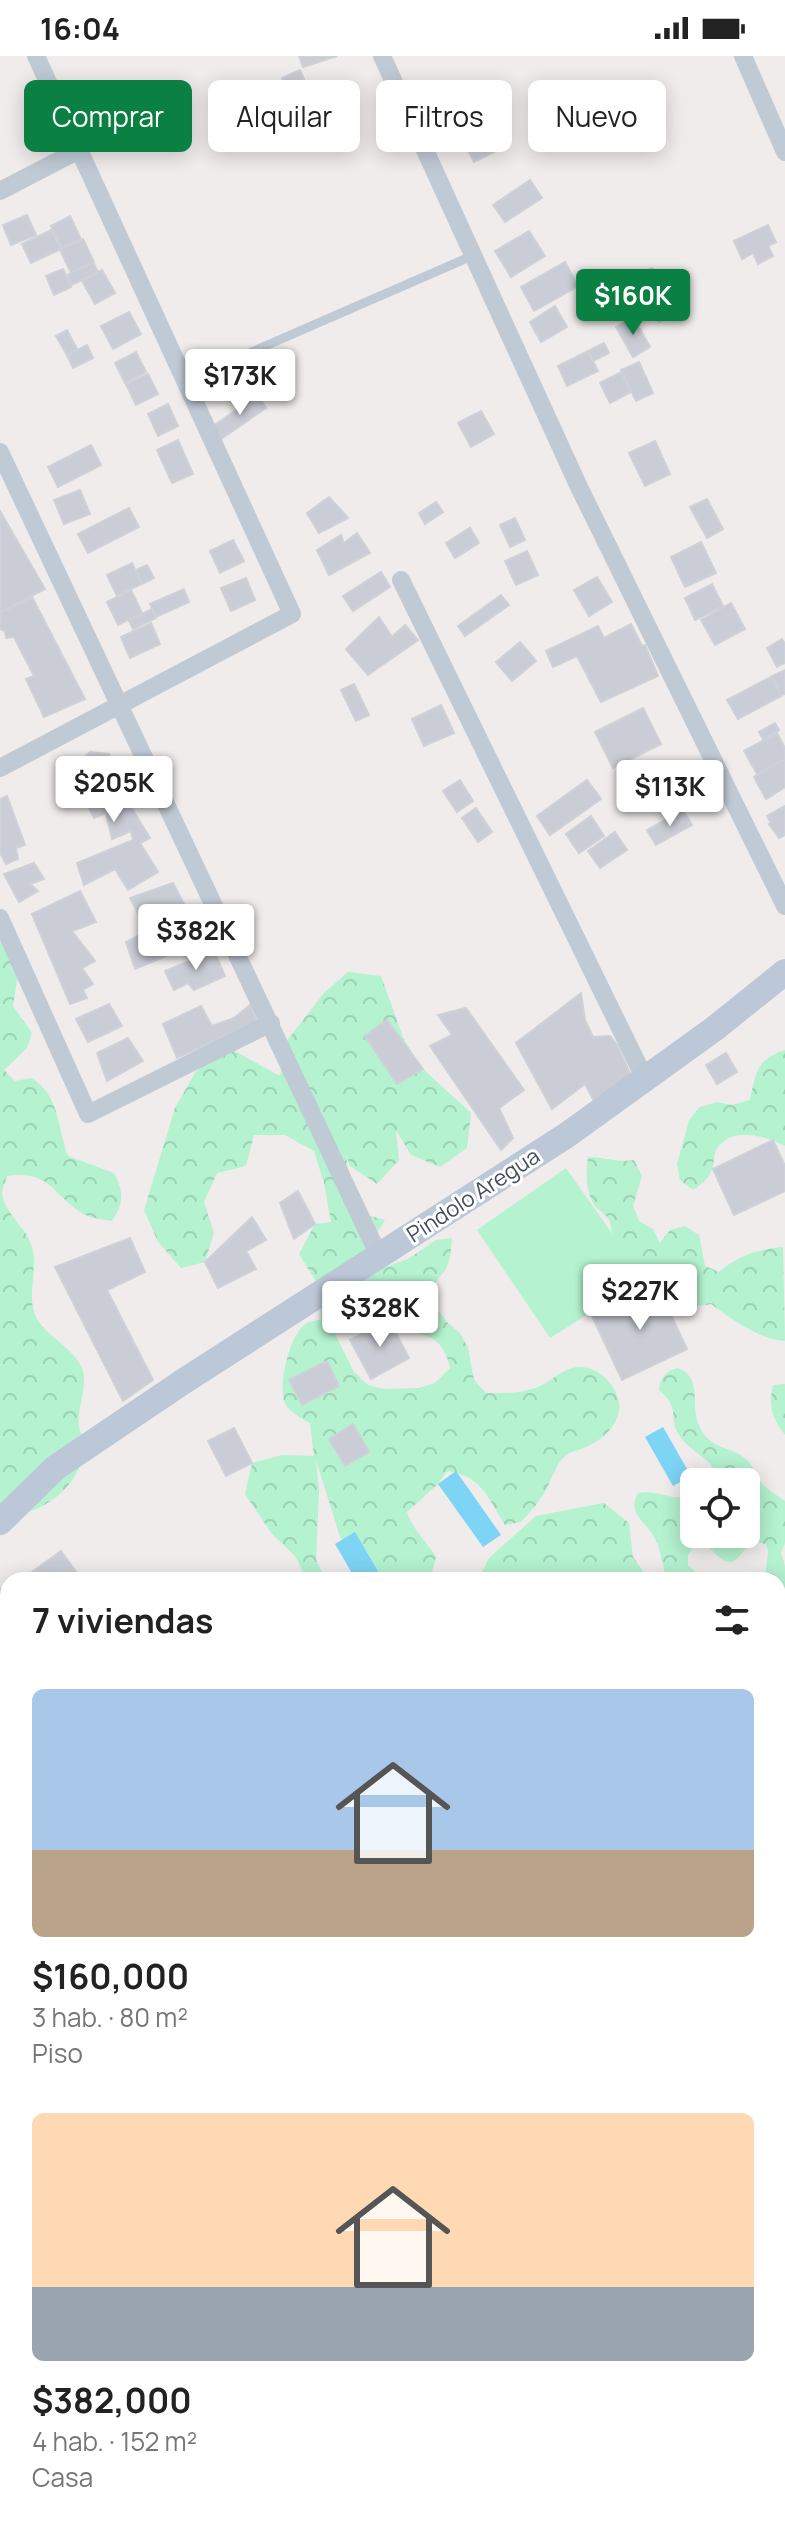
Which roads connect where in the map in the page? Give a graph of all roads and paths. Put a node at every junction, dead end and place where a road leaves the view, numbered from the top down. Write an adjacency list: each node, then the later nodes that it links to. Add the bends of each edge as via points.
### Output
1 (36, 56): 4 (street)
2 (382, 56): 9 (street)
3 (743, 56): 7 (street)
4 (47, 80)
5 (75, 152): 8 (street)
6 (80, 152): 10 (street)
7 (785, 152)
8 (0, 191)
9 (474, 255): 10 (lane); 15 (street, via 579,487)
10 (185, 381): 13 (street, via 292,614)
11 (0, 452): 13 (street)
12 (401, 580): 19 (street)
13 (120, 704): 14 (street); 18 (street)
14 (0, 768)
15 (785, 906)
16 (0, 918): 18 (street, via 88,1114)
17 (785, 972): 19 (main road, Pindolo Aregua)
18 (271, 1023): 20 (street)
19 (645, 1079): 20 (main road, Pindolo Aregua)
20 (379, 1256): 21 (main road, Pindolo Aregua, via 55,1468)
21 (0, 1522)

